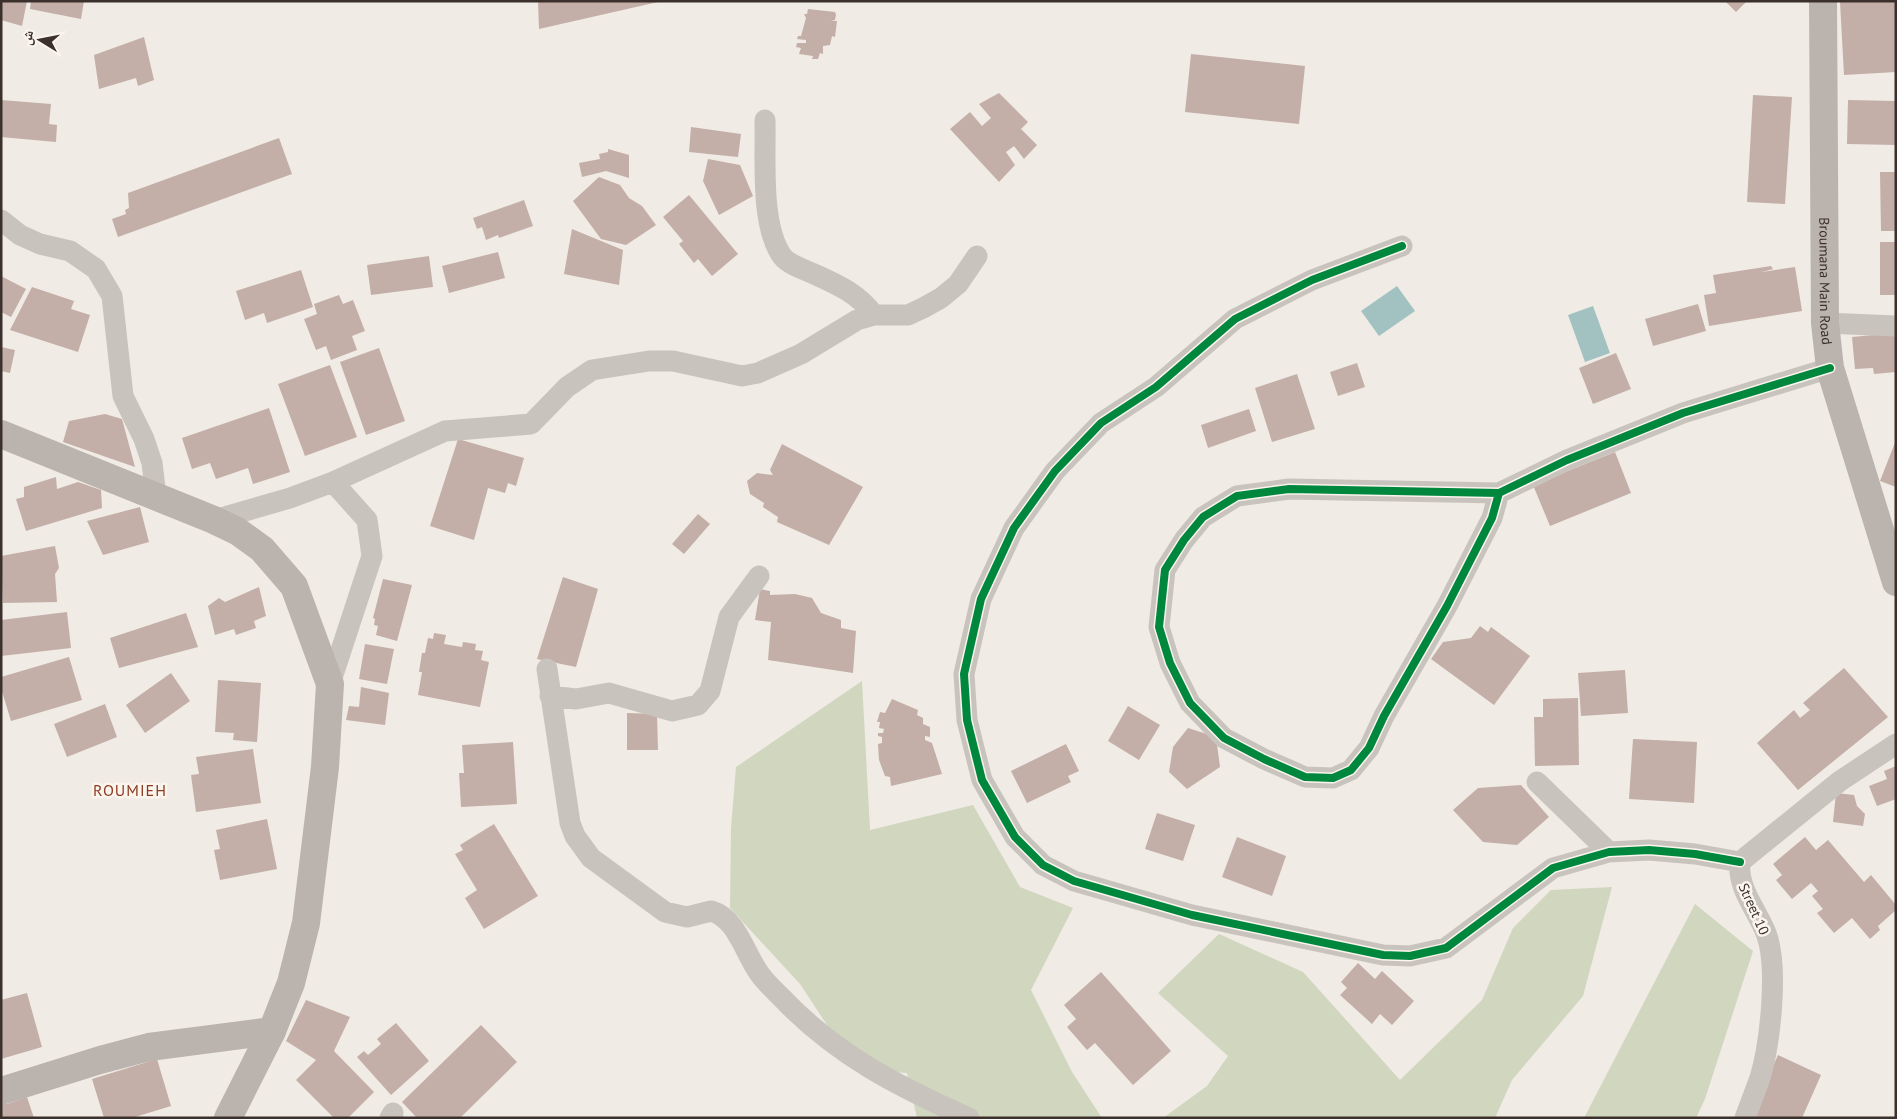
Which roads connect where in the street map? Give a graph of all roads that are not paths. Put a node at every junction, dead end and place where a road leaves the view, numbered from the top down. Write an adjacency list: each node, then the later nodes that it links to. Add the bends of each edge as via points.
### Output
1 (1823, 1): 7 (street, Broumana Main Road)
2 (765, 120): 6 (street, via 772,239 783,257 846,289 866,303)
3 (1, 220): 13 (street, via 40,244 70,251 96,269 112,296 123,396 152,463)
4 (1402, 246): 23 (street, via 1312,280 1235,319 1156,386 1101,424 1055,471 1014,528 981,599 964,674 967,720 982,780 1014,837 1043,865 1074,881 1192,915 1383,955 1410,956 1446,948 1553,868)
5 (977, 256): 6 (street, via 958,284 941,298 908,315)
6 (874, 315): 11 (street, via 857,320 801,354 758,373 742,376 673,361 649,361 592,370 567,387 531,424 445,431)
7 (1825, 324): 8 (street); 9 (street, Broumana Main Road)
8 (1896, 326)
9 (1830, 368): 12 (street, via 1683,413 1567,460); 15 (street, Broumana Main Road)
10 (1, 434): 13 (street)
11 (333, 482): 14 (street); 19 (street, via 367,520 372,556)
12 (1499, 492): 12 (street, via 1289,489 1237,496 1203,517 1165,570 1159,627 1170,663 1190,703 1224,738 1305,777 1333,778 1351,770 1369,748 1447,606 1492,518)
13 (156, 496): 14 (street)
14 (214, 520): 19 (street, via 262,549 294,586)
15 (1888, 533): 17 (street, Broumana Main Road)
16 (759, 576): 20 (street, via 729,617 710,691 698,705 672,711 609,693 576,699)
17 (1896, 582)
18 (547, 669): 20 (street)
19 (330, 684): 25 (street, via 325,767 306,923 291,983)
20 (550, 696): 28 (street, via 570,823 591,858 665,912 687,917 711,911 724,918 759,973 810,1024 897,1085)
21 (1896, 744): 24 (street, via 1840,781)
22 (1537, 782): 23 (street)
23 (1609, 852): 24 (street, via 1649,850)
24 (1740, 862): 29 (street, Street 10, via 1739,874 1767,934 1772,967 1768,1035 1760,1077)
25 (272, 1031): 26 (street, via 149,1047); 27 (street)
26 (1, 1092)
27 (228, 1118)
28 (969, 1118)
29 (1745, 1118)

